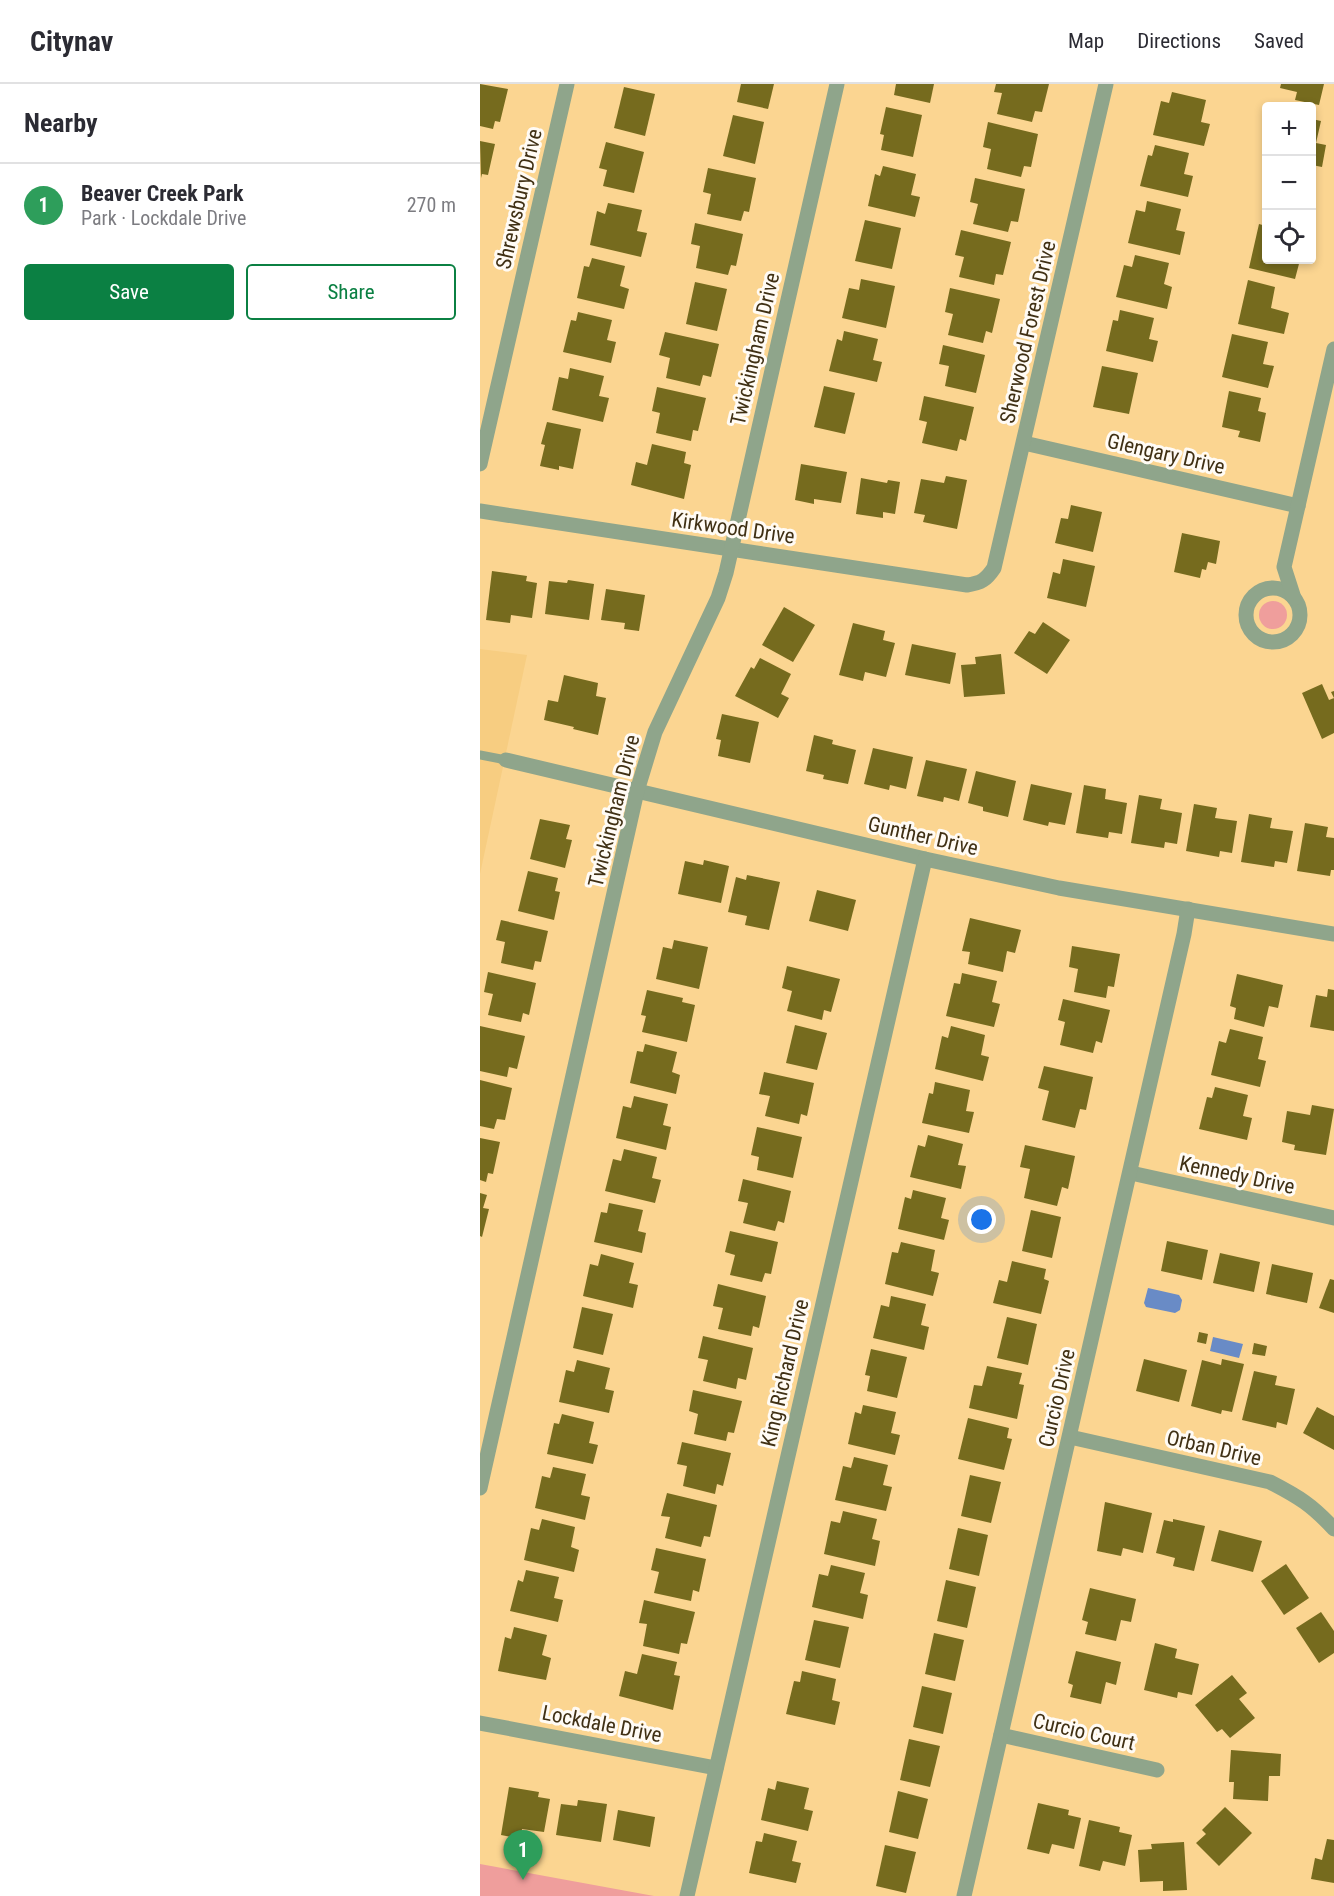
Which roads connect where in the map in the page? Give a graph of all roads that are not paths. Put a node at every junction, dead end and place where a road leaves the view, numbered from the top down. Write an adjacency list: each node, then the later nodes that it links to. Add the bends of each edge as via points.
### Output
1 (567, 84): 6 (street, Shrewsbury Drive)
2 (837, 84): 9 (street, Twickingham Drive)
3 (1106, 84): 5 (street, Sherwood Forest Drive)
4 (1334, 349): 7 (street)
5 (1024, 443): 7 (street, Glengary Drive); 11 (street, Sherwood Forest Drive, via 994,568)
6 (480, 464)
7 (1298, 506): 10 (street)
8 (480, 511): 9 (street, Kirkwood Drive)
9 (731, 549): 11 (street, Kirkwood Drive); 16 (street, Twickingham Drive, via 718,598 655,732)
10 (1284, 567): 12 (street); 13 (street)
11 (980, 584)
12 (1262, 590): 13 (street, via 1279,588); 13 (street, via 1250,602 1247,619 1250,628 1263,640 1281,640 1296,629 1300,613)
13 (1294, 598)
14 (480, 755): 15 (lane)
15 (506, 760): 16 (street, Gunther Drive)
16 (637, 791): 17 (street, Gunther Drive); 23 (street, Twickingham Drive)
17 (925, 859): 18 (street, Gunther Drive, via 1059,888); 27 (street, King Richard Drive)
18 (1188, 909): 19 (street, Gunther Drive); 20 (street, Curcio Drive)
19 (1334, 934)
20 (1131, 1173): 21 (street, Kennedy Drive); 22 (street, Curcio Drive)
21 (1334, 1218)
22 (1070, 1437): 24 (street, Orban Drive, via 1270,1482 1317,1510); 26 (street, Curcio Drive)
23 (480, 1488)
24 (1334, 1529)
25 (480, 1723): 27 (street, Lockdale Drive)
26 (1001, 1735): 28 (street, Curcio Court); 30 (street, Curcio Drive)
27 (716, 1768): 29 (street, King Richard Drive)
28 (1157, 1770)
29 (687, 1896)
30 (964, 1896)

